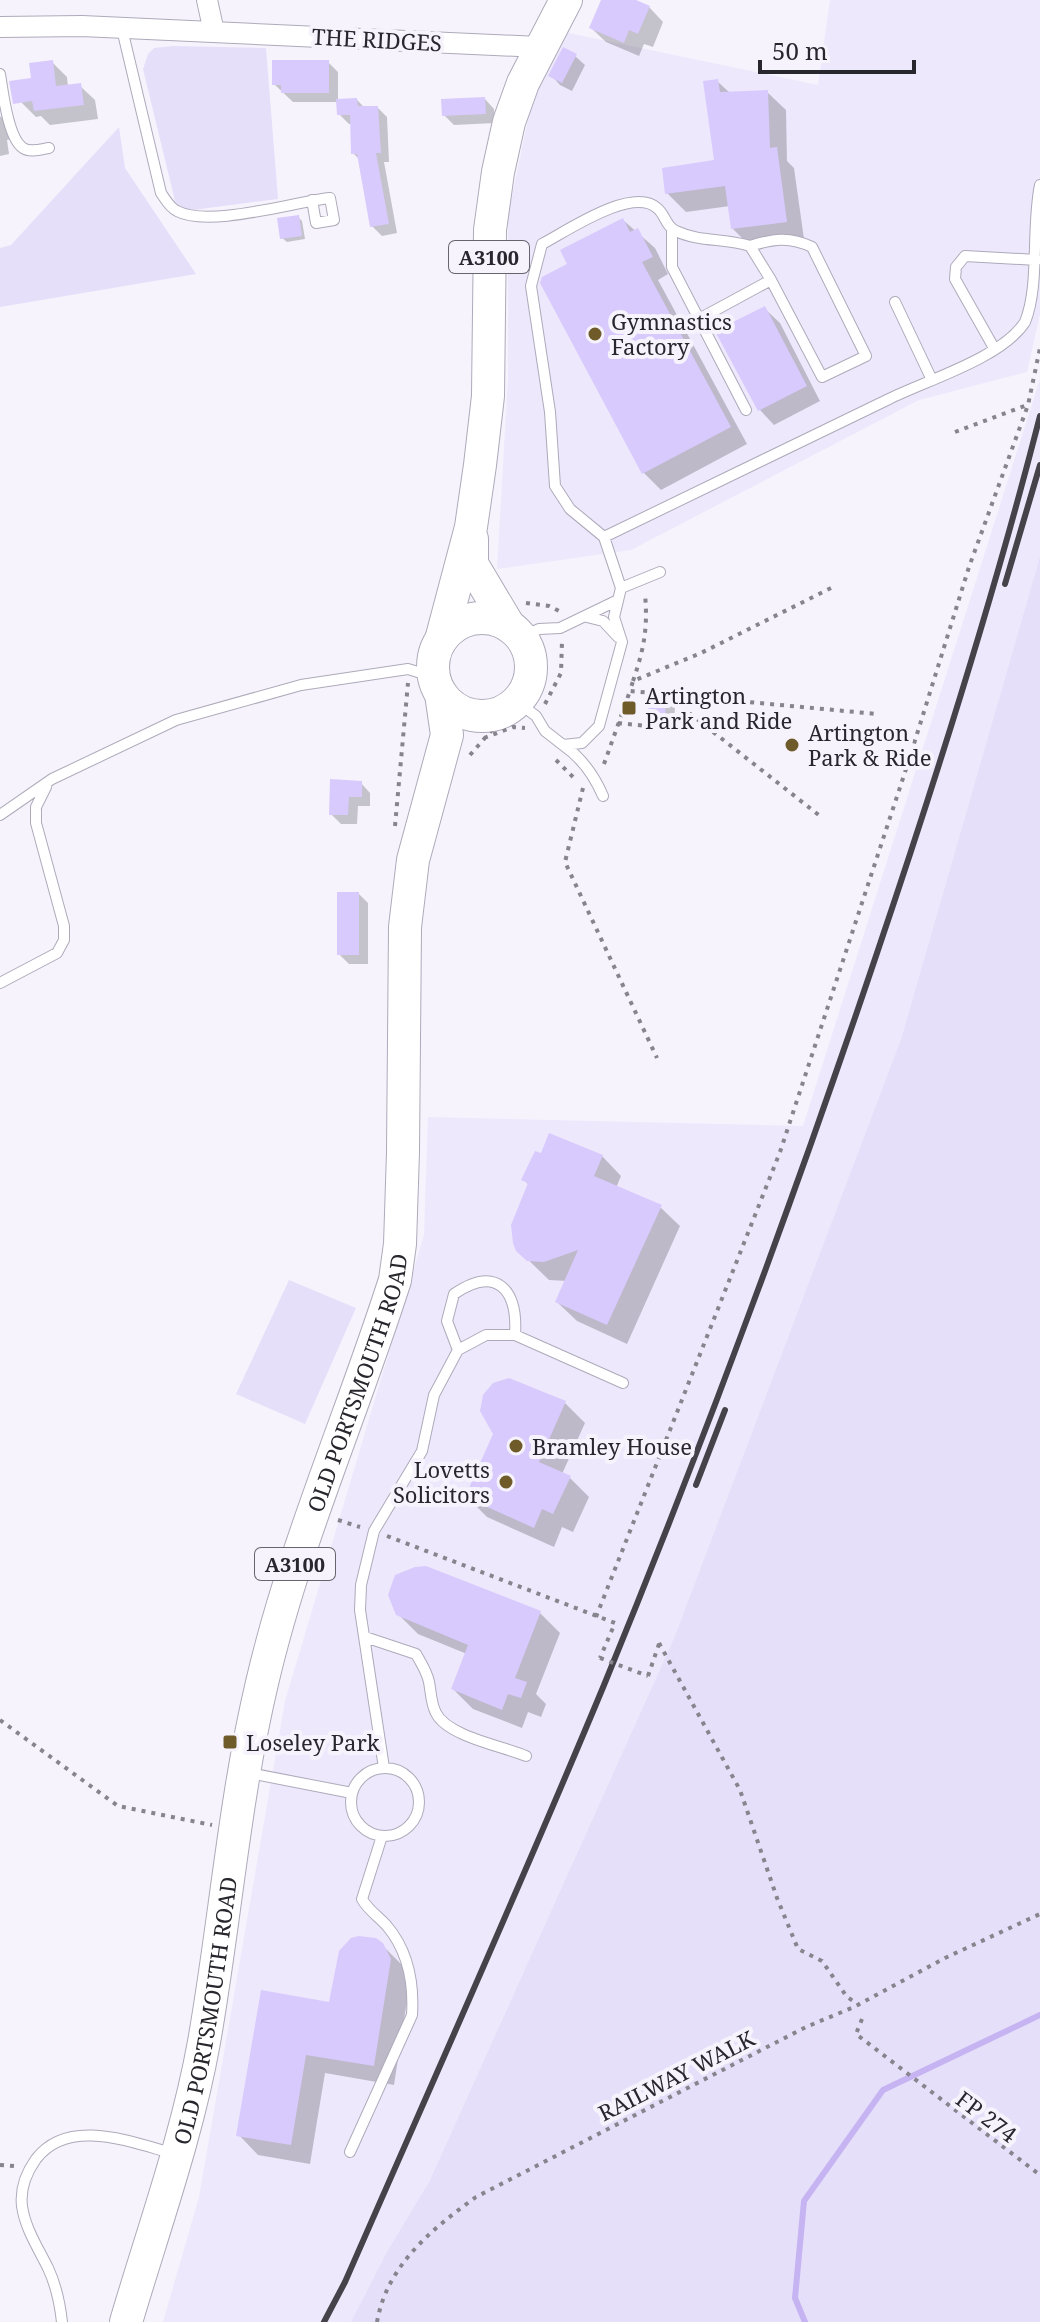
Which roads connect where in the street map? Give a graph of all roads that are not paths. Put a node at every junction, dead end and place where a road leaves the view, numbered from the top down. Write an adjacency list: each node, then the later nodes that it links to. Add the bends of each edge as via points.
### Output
1 (207, 0): 5 (street)
2 (566, 0): 6 (main road, A3100)
3 (0, 27): 4 (street, THE RIDGES)
4 (122, 29): 5 (street, THE RIDGES); 11 (lane, via 161,193 174,210 196,217)
5 (214, 32): 6 (street, THE RIDGES)
6 (539, 47): 21 (main road, A3100, via 509,122 490,230 488,396)
7 (0, 74): 8 (lane)
8 (1, 87): 9 (lane, via 14,136 23,148)
9 (49, 148)
10 (1040, 185): 14 (lane)
11 (312, 200)
12 (672, 229): 13 (lane, via 694,238); 17 (lane, via 672,267); 22 (lane, via 656,207 642,201 621,203 542,244 531,286 555,486 570,509)
13 (750, 246): 15 (lane); 15 (lane, via 773,238 812,247 866,356 822,377)
14 (1037, 260): 18 (lane, via 1034,303 1026,321); 18 (lane, via 965,256 956,267 955,279)
15 (771, 280): 17 (lane)
16 (895, 302): 19 (lane)
17 (699, 319): 20 (lane)
18 (994, 348): 19 (lane)
19 (932, 380): 22 (lane)
20 (746, 410)
21 (471, 527): 27 (main road, A3100, via 472,564); 28 (main road, A3100)
22 (604, 537): 24 (lane)
23 (660, 572): 24 (lane)
24 (621, 588): 25 (lane)
25 (616, 601): 26 (lane); 29 (lane, via 614,617)
26 (587, 617): 27 (lane, via 560,628); 29 (lane, via 603,621)
27 (516, 632): 28 (main road, via 492,619 473,619 455,626); 31 (main road, via 530,658 530,677)
28 (441, 640): 30 (main road, via 434,657)
29 (622, 642): 32 (lane, via 599,726 582,743)
30 (437, 686): 31 (main road, via 455,708 473,715); 33 (lane, via 408,669 301,685 176,720); 35 (main road, OLD PORTSMOUTH ROAD / A3100, via 447,735)
31 (512, 713): 32 (lane); 35 (main road, OLD PORTSMOUTH ROAD / A3100, via 465,747)
32 (563, 745): 34 (lane, via 596,778)
33 (52, 779): 36 (lane); 37 (lane, via 36,807 36,823 64,940 57,953)
34 (603, 796)
35 (429, 806): 44 (main road, OLD PORTSMOUTH ROAD / A3100, via 413,860 405,927 395,1280 290,1579)
36 (0, 815)
37 (0, 983)
38 (515, 1335): 39 (lane, via 486,1335); 39 (lane, via 511,1297 496,1283 473,1281 454,1294 447,1321); 40 (lane)
39 (458, 1350): 41 (lane, via 434,1395 422,1451 374,1531 361,1585)
40 (623, 1383)
41 (365, 1637): 42 (lane, via 416,1654 442,1721 470,1738); 43 (lane)
42 (526, 1756)
43 (384, 1768): 45 (lane, via 366,1773); 46 (lane, via 410,1779 419,1803 410,1824)
44 (243, 1772): 45 (lane); 48 (main road, OLD PORTSMOUTH ROAD / A3100, via 204,2045)
45 (352, 1793): 46 (lane, via 356,1820)
46 (382, 1836): 47 (lane, via 362,1899 402,1949 414,1994 412,2015)
47 (350, 2152)
48 (177, 2154): 49 (lane, via 100,2136 71,2136 40,2154 30,2168 22,2206 58,2295); 50 (main road, OLD PORTSMOUTH ROAD / A3100)
49 (62, 2322)
50 (126, 2322)

